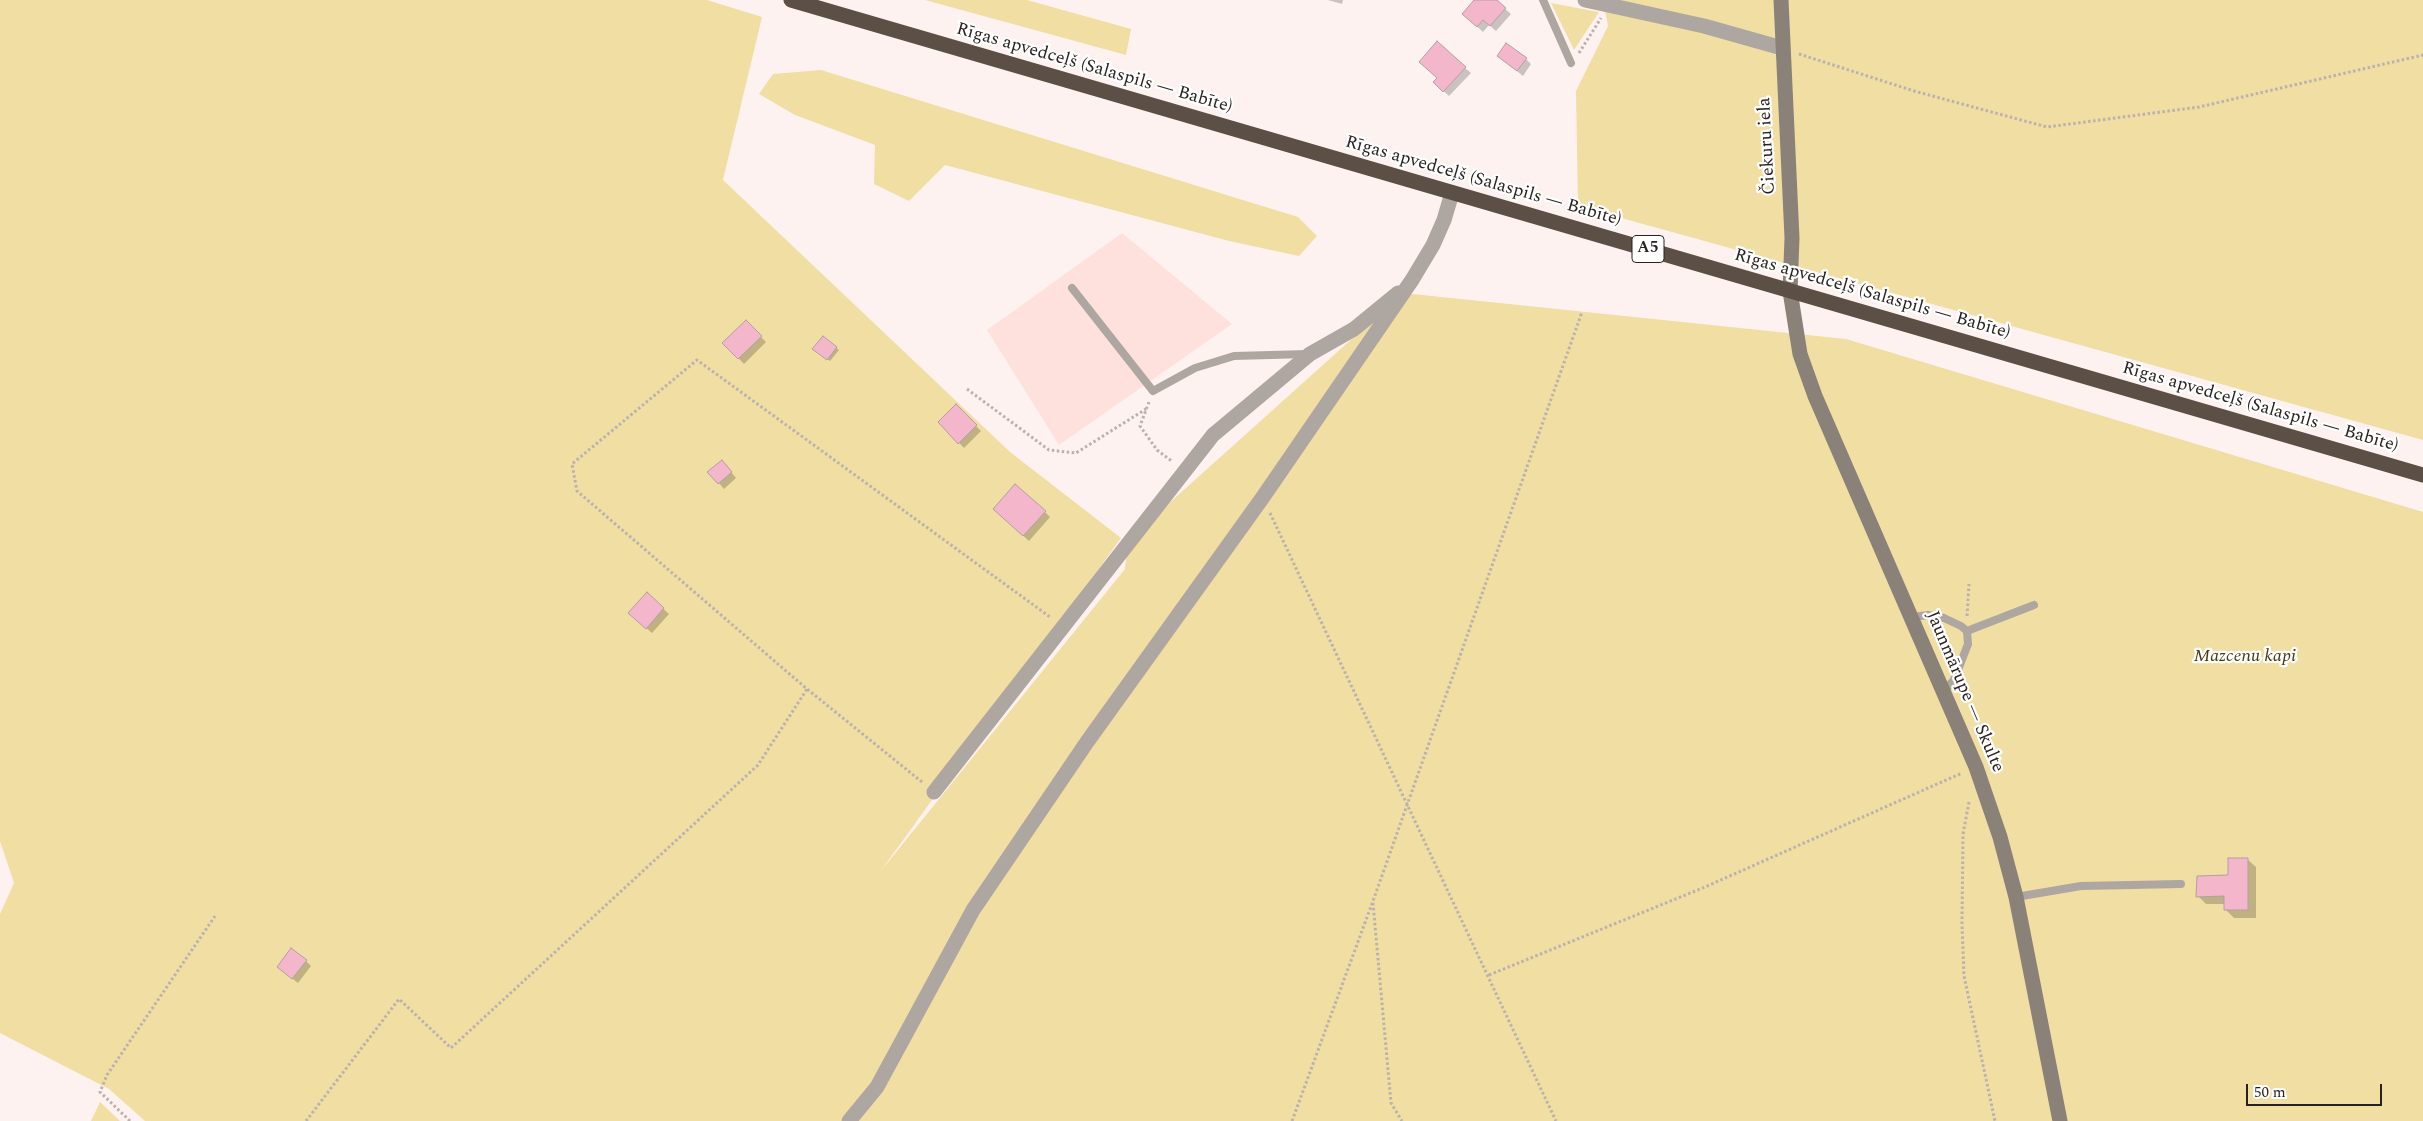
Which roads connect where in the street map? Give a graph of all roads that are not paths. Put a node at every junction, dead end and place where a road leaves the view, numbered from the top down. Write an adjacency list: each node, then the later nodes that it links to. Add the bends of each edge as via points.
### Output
1 (791, 0): 7 (highway, Rīgas apvedceļš (Salaspils — Babīte) / A5)
2 (1543, 0): 6 (lane)
3 (1585, 0): 5 (street, via 1704,26)
4 (1781, 0): 5 (main road, Čiekuru iela)
5 (1782, 48): 10 (main road, Čiekuru iela, via 1792,238)
6 (1571, 64)
7 (1452, 192): 8 (street, via 1433,245); 10 (highway, Rīgas apvedceļš (Salaspils — Babīte) / A5)
8 (1412, 280): 11 (street, via 1354,329); 20 (street, via 1263,497 1087,742 973,910 877,1087)
9 (1072, 288): 11 (lane, via 1152,390 1195,368 1234,356)
10 (1790, 291): 12 (highway, Rīgas apvedceļš (Salaspils — Babīte) / A5); 14 (main road, Jaunmārupe — Skulte, via 1800,354 1815,396)
11 (1310, 354): 17 (street, via 1213,435)
12 (2423, 475)
13 (2034, 605): 15 (lane)
14 (1913, 617): 15 (lane, via 1944,618); 16 (main road, Jaunmārupe — Skulte)
15 (1967, 631): 16 (lane, via 1968,644 1954,680)
16 (1944, 691): 19 (main road, Jaunmārupe — Skulte, via 1976,766)
17 (934, 792)
18 (2181, 884): 19 (lane, via 2081,886)
19 (2016, 897): 21 (main road, Jaunmārupe — Skulte)
20 (849, 1121)
21 (2060, 1121)

